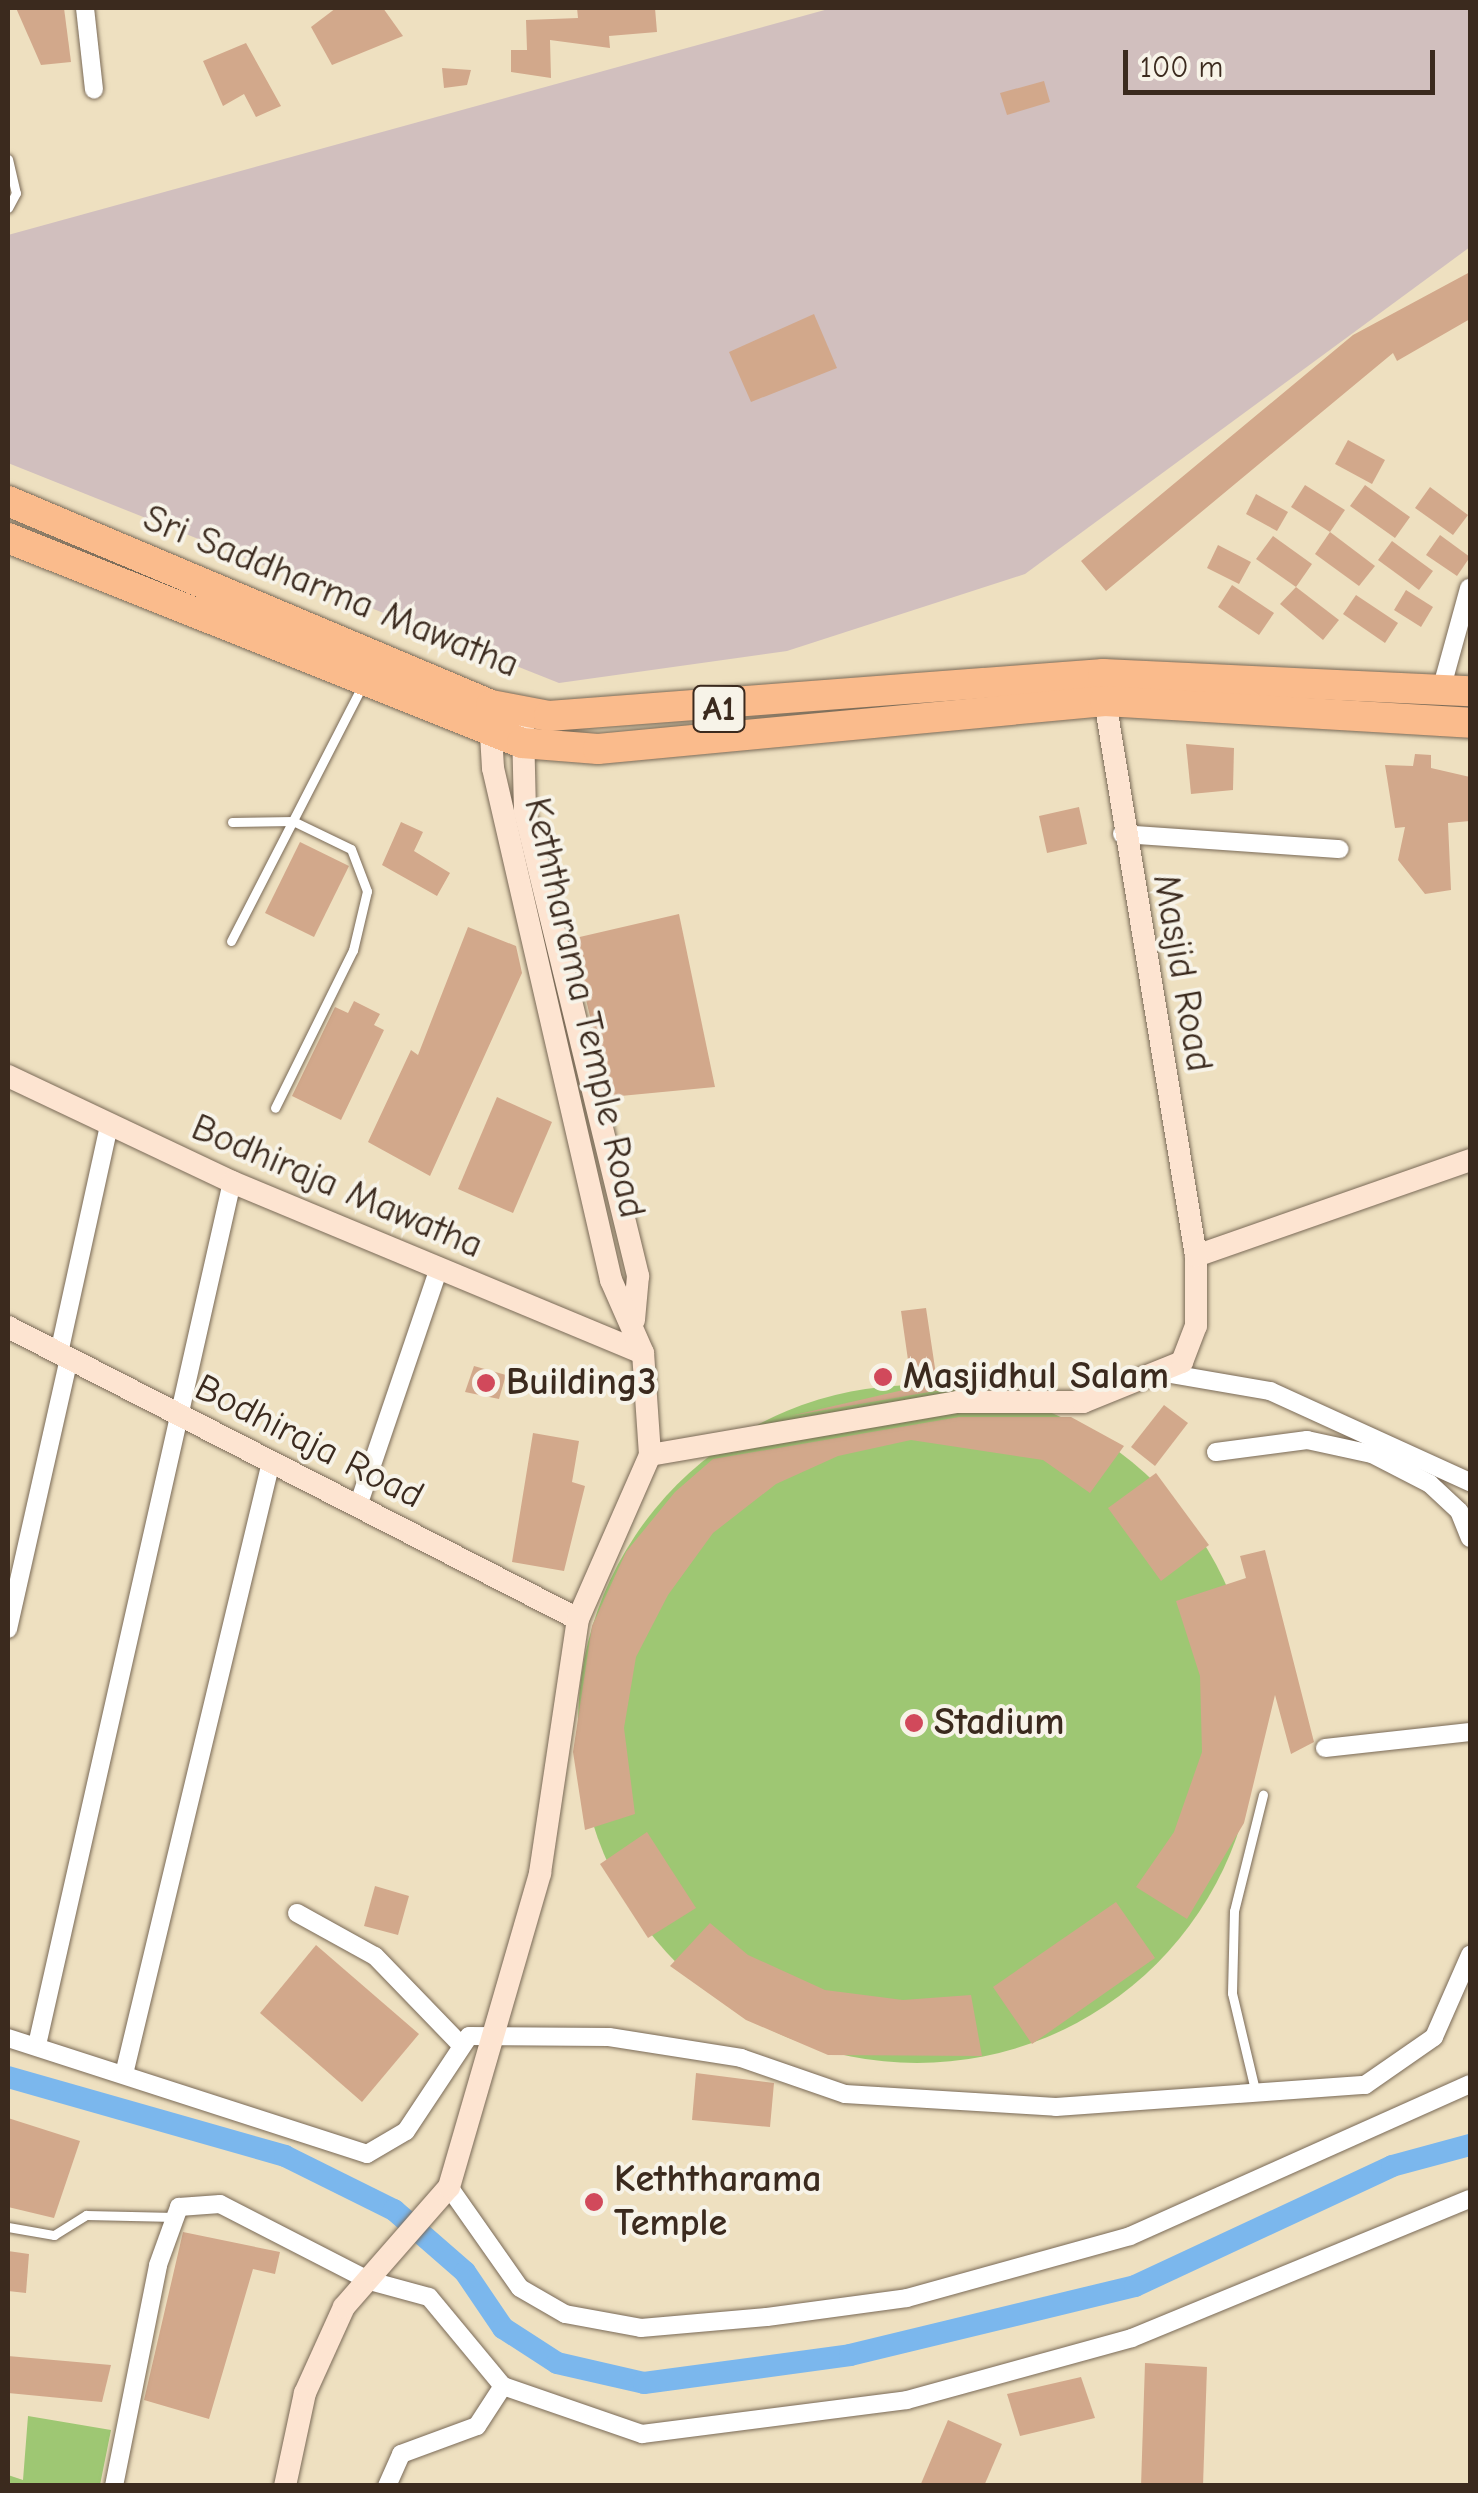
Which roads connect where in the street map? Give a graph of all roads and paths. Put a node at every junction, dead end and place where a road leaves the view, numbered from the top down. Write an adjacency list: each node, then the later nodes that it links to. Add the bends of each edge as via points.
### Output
1 (85, 8): 2 (street)
2 (94, 90)
3 (8, 160): 4 (lane, via 16,193)
4 (8, 208)
5 (8, 501): 11 (highway, Sri Saddharma Mawatha / A1)
6 (8, 538): 8 (highway, Sri Saddharma Mawatha / A1)
7 (1469, 588): 9 (street)
8 (362, 686): 11 (highway, Sri Saddharma Mawatha / A1); 14 (lane)
9 (1456, 691): 13 (highway, Sri Saddharma Mawatha / A1, via 1102,674)
10 (1106, 701): 12 (highway, Sri Saddharma Mawatha / A1); 13 (highway, Sri Saddharma Mawatha / A1, via 598,749); 16 (street, Masjid Road)
11 (490, 720): 13 (highway, Sri Saddharma Mawatha / A1); 19 (street, Keththarama Temple Road)
12 (1470, 723)
13 (523, 728): 19 (street, Keththarama Temple Road, via 525,812)
14 (292, 820): 15 (lane); 18 (lane); 21 (lane, via 352,849 367,890 353,950)
15 (232, 822)
16 (1122, 834): 17 (street); 27 (street, Masjid Road)
17 (1339, 849)
18 (231, 941)
19 (548, 956): 24 (street, Keththarama Temple Road); 25 (street, Keththarama Temple Road)
20 (8, 1076): 22 (street, Bodhiraja Mawatha)
21 (274, 1108)
22 (110, 1126): 26 (street, Bodhiraja Mawatha); 32 (street)
23 (1470, 1160): 27 (street)
24 (611, 1164): 25 (street); 29 (street, Keththarama Temple Road, via 638,1276)
25 (586, 1165): 29 (street, Keththarama Temple Road, via 611,1280)
26 (232, 1182): 28 (street, Bodhiraja Mawatha); 34 (street)
27 (1196, 1256): 33 (street, Masjid Road, via 1196,1326 1182,1362)
28 (438, 1271): 31 (street, Bodhiraja Mawatha); 39 (street)
29 (634, 1320): 31 (street, Keththarama Temple Road)
30 (8, 1327): 32 (street, Bodhiraja Road)
31 (643, 1353): 36 (street, Keththarama Temple Road)
32 (64, 1356): 34 (street, Bodhiraja Road); 42 (street)
33 (1159, 1372): 36 (street, via 1083,1402 958,1402); 38 (street, via 1270,1390)
34 (183, 1416): 37 (street, Bodhiraja Road); 51 (street)
35 (1216, 1452): 40 (street, via 1307,1440 1372,1454 1430,1484 1459,1511)
36 (650, 1455): 41 (street, Keththarama Temple Road)
37 (271, 1462): 39 (street, Bodhiraja Road); 52 (street)
38 (1470, 1482)
39 (358, 1506): 41 (street, Bodhiraja Road)
40 (1470, 1538)
41 (578, 1619): 49 (street, Keththarama Temple Road, via 540,1873)
42 (8, 1629)
43 (1470, 1732): 44 (street)
44 (1325, 1748)
45 (1263, 1795): 54 (lane, via 1233,1944 1232,1993)
46 (297, 1913): 50 (street, via 375,1956)
47 (1470, 1955): 54 (street, via 1434,2037 1406,2065 1366,2085)
48 (8, 2038): 51 (street)
49 (498, 2041): 50 (street); 54 (street, via 609,2037 741,2058 846,2094 1056,2107); 55 (street, Keththarama Temple Road)
50 (458, 2042): 52 (street, via 406,2130 366,2154)
51 (37, 2046): 52 (street)
52 (125, 2070)
53 (1470, 2084): 55 (street, via 1130,2236 906,2298 767,2317 640,2328 565,2314 520,2288)
54 (1256, 2097)
55 (449, 2186): 59 (street, Keththarama Temple Road)
56 (1470, 2199): 60 (street, via 1132,2338 907,2400 642,2434)
57 (175, 2217): 58 (lane, via 86,2215 54,2235); 59 (street, via 179,2207 220,2204); 61 (street)
58 (8, 2227)
59 (378, 2274): 60 (street, via 429,2297); 62 (street, Keththarama Temple Road, via 344,2307 305,2393)
60 (503, 2386): 63 (street, via 476,2426 401,2454)
61 (114, 2486)
62 (285, 2486)
63 (387, 2486)

